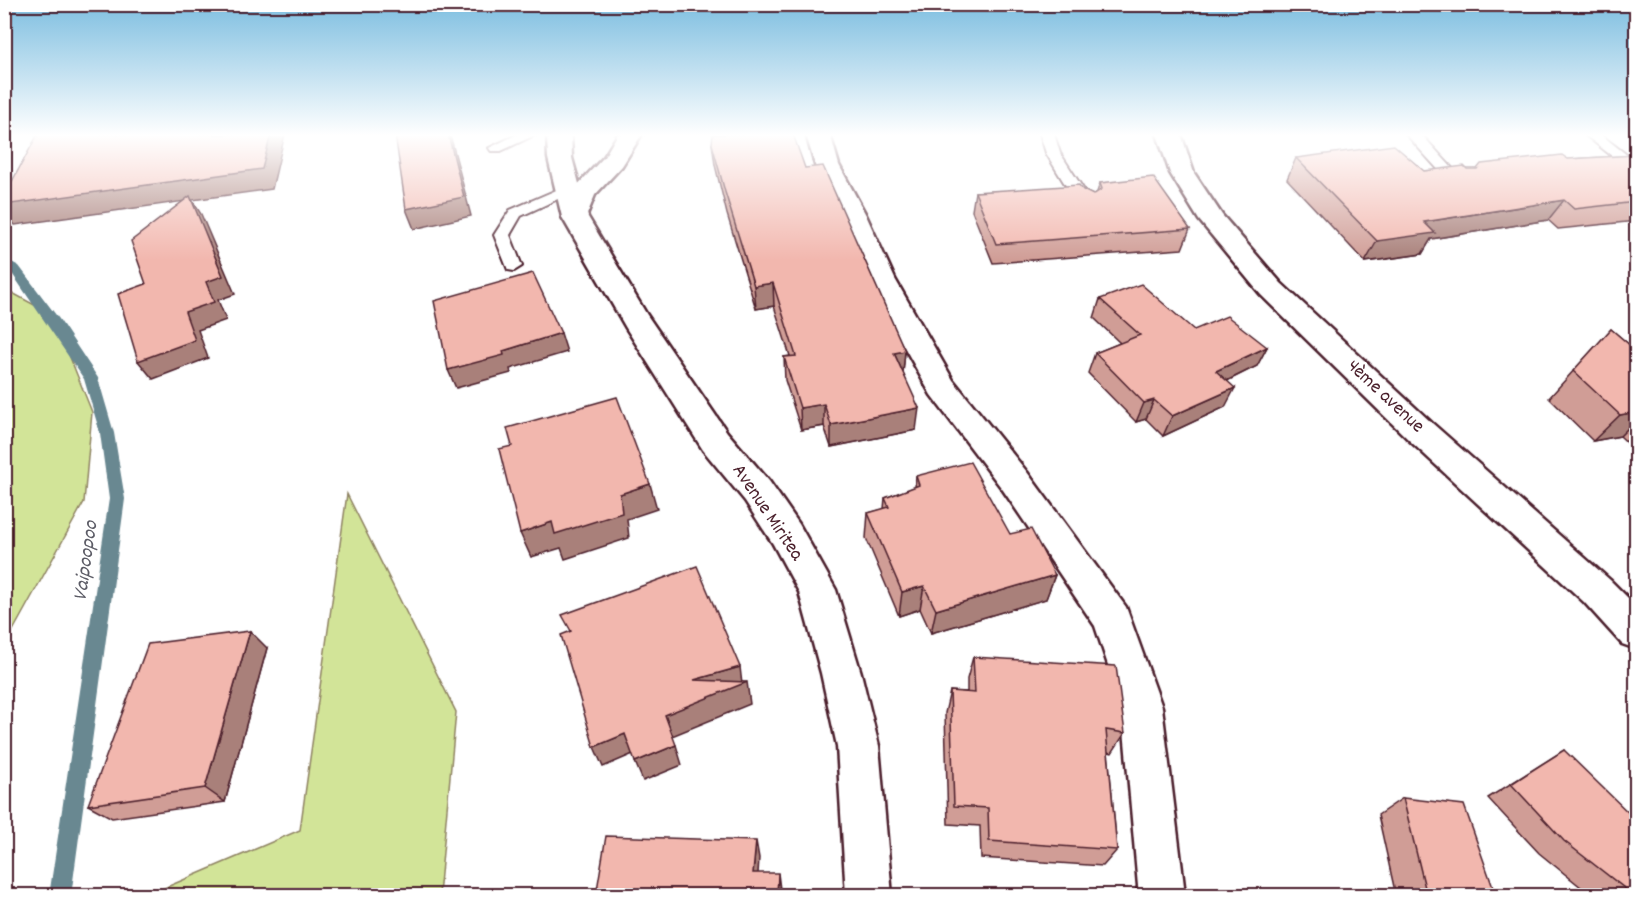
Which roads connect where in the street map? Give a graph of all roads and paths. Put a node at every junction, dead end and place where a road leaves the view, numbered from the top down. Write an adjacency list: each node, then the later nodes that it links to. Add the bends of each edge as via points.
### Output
1 (564, 176): 8 (street, Avenue Miritea)
2 (600, 176): 8 (street)
3 (833, 176): 13 (street, via 881,280 942,387 1015,481 1112,619 1142,707)
4 (1067, 176): 9 (lane)
5 (1184, 176): 11 (street, 4ème avenue, via 1212,220 1271,289)
6 (1452, 176): 7 (lane)
7 (1459, 184)
8 (571, 203): 10 (lane, via 515,213 502,236); 12 (street, Avenue Miritea, via 636,321 715,441 757,491 786,534 817,590 858,747)
9 (1087, 207)
10 (514, 266)
11 (1636, 632)
12 (869, 896)
13 (1159, 896)

